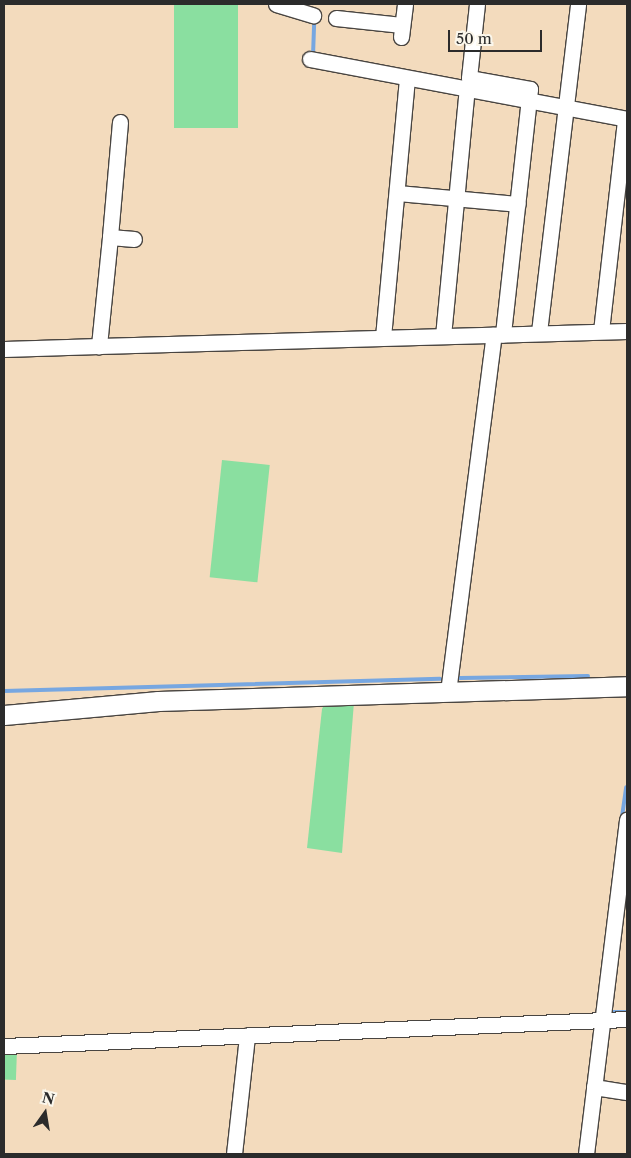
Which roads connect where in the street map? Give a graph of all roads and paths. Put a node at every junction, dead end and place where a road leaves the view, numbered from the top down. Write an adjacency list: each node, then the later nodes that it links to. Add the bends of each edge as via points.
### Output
1 (276, 4): 5 (street)
2 (405, 4): 6 (street, via 402,31)
3 (477, 4): 10 (street, via 469,78 530,89)
4 (578, 4): 11 (street)
5 (313, 15)
6 (336, 18)
7 (310, 59): 8 (street)
8 (407, 78): 9 (street); 14 (street)
9 (467, 88): 10 (street); 15 (street)
10 (529, 98): 11 (street); 16 (street)
11 (566, 104): 12 (street); 20 (street)
12 (626, 119): 19 (street)
13 (120, 122): 17 (street)
14 (397, 193): 15 (street); 23 (street)
15 (456, 199): 16 (street); 22 (street)
16 (518, 204): 24 (street)
17 (110, 236): 18 (street); 25 (street)
18 (134, 239)
19 (601, 327): 20 (street); 21 (street)
20 (540, 329): 24 (street)
21 (627, 331)
22 (443, 332): 23 (street); 24 (street)
23 (383, 333): 25 (street)
24 (498, 335): 28 (street)
25 (99, 342): 26 (street)
26 (4, 349)
27 (627, 686): 28 (street)
28 (448, 692): 29 (street, via 158,701)
29 (4, 715)
30 (627, 819): 32 (street)
31 (627, 1019): 32 (street)
32 (598, 1020): 33 (street); 35 (street)
33 (246, 1036): 34 (street); 37 (street)
34 (4, 1046)
35 (594, 1087): 36 (street); 38 (street)
36 (627, 1092)
37 (234, 1154)
38 (586, 1154)

